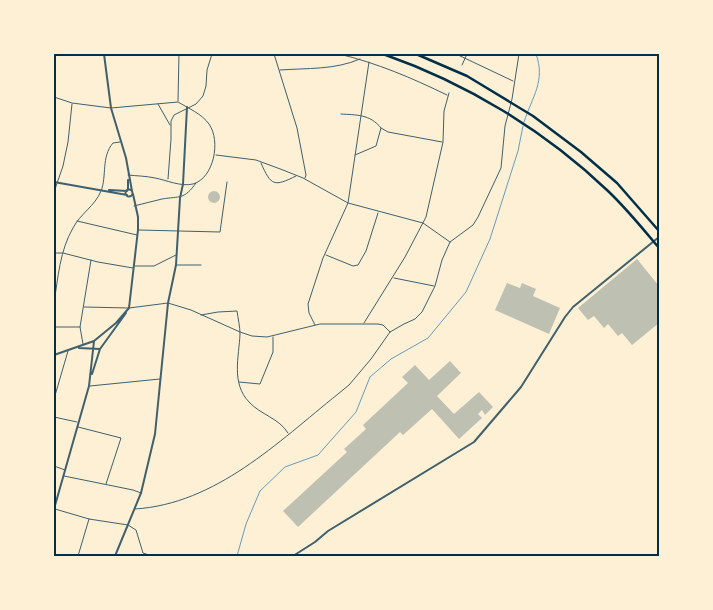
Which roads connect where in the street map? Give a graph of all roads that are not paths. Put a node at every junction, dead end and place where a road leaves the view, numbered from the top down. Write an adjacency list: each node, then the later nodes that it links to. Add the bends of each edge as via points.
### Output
1 (104, 54): 22 (street)
2 (179, 54): 18 (street)
3 (212, 54): 21 (street, via 203,96 196,104)
4 (274, 54): 15 (street)
5 (339, 54): 11 (street)
6 (383, 54): 57 (highway, via 462,86 526,125 609,192)
7 (416, 54): 52 (highway, via 467,76 533,116 617,183)
8 (456, 54): 12 (street)
9 (467, 54): 12 (street)
10 (518, 54): 16 (street)
11 (360, 59): 13 (street); 15 (street, via 322,68)
12 (466, 59): 14 (street); 16 (street)
13 (369, 62): 24 (street); 28 (street, via 448,94)
14 (462, 65)
15 (280, 70): 34 (street, via 297,128 306,175)
16 (514, 81): 56 (street, via 500,168 473,226)
17 (54, 97): 19 (street)
18 (178, 102): 20 (street); 21 (street)
19 (72, 103): 22 (street); 36 (street, via 63,166)
20 (158, 104): 22 (street); 25 (street)
21 (187, 107): 25 (street, via 174,115); 29 (street, via 209,123); 39 (street)
22 (111, 108): 27 (street)
23 (341, 114): 24 (street)
24 (360, 115): 26 (street); 30 (street)
25 (170, 125): 35 (street)
26 (381, 128): 28 (street); 30 (street, via 376,146)
27 (121, 142): 32 (street); 40 (street, via 113,143 106,154)
28 (443, 142): 50 (street)
29 (215, 155): 31 (street); 37 (street, via 208,171)
30 (354, 155): 46 (street)
31 (261, 162): 33 (street); 33 (street, via 273,183)
32 (128, 175): 35 (street); 41 (street); 43 (street)
33 (297, 176): 34 (street)
34 (304, 179): 46 (street)
35 (168, 180): 39 (street)
36 (55, 182): 40 (street); 42 (street)
37 (198, 182): 39 (street); 45 (street)
38 (227, 182): 53 (street, via 220,232)
39 (183, 184): 45 (street)
40 (102, 190): 41 (street); 44 (street); 49 (street)
41 (127, 191): 43 (street); 44 (street)
42 (54, 192)
43 (132, 193): 44 (street); 47 (street)
44 (128, 196): 47 (street)
45 (180, 198): 47 (street); 53 (street)
46 (348, 204): 48 (street); 60 (street)
47 (134, 206): 51 (street)
48 (378, 212): 50 (street); 60 (street, via 366,251 358,265 353,266)
49 (77, 221): 54 (street); 59 (street)
50 (423, 223): 56 (street); 66 (street)
51 (138, 230): 53 (street); 54 (street)
52 (659, 230)
53 (178, 232): 61 (street)
54 (137, 236): 65 (street)
55 (659, 237): 108 (street, via 573,307 521,387 474,442)
56 (450, 242): 67 (street)
57 (659, 248)
58 (54, 253): 59 (street)
59 (63, 253): 62 (street); 68 (street)
60 (325, 254): 74 (street, via 308,309)
61 (177, 255): 63 (street); 65 (street, via 154,266)
62 (91, 260): 65 (street); 70 (street)
63 (176, 265): 64 (street); 69 (street)
64 (201, 265)
65 (134, 267): 71 (street)
66 (392, 278): 67 (street); 73 (street)
67 (435, 286): 78 (street, via 422,312)
68 (54, 303)
69 (168, 303): 71 (street); 72 (street); 88 (street)
70 (84, 307): 71 (street); 76 (street)
71 (129, 308): 80 (street); 83 (street)
72 (201, 315): 77 (street); 77 (street, via 236,311)
73 (364, 323): 74 (street); 78 (street, via 383,325)
74 (316, 325): 79 (street)
75 (54, 327): 76 (street)
76 (80, 327): 82 (street)
77 (240, 332): 79 (street, via 252,336); 89 (street)
78 (390, 332): 95 (street, via 349,385)
79 (273, 336): 89 (street, via 273,352 260,384)
80 (97, 339): 81 (street); 83 (street, via 103,340)
81 (94, 342): 82 (street); 84 (street)
82 (84, 345): 86 (street)
83 (103, 345): 85 (street)
84 (93, 348): 85 (street); 86 (street); 90 (street)
85 (100, 349): 90 (street)
86 (70, 350): 87 (street); 91 (street)
87 (54, 355)
88 (160, 379): 90 (street); 100 (street, via 155,434)
89 (238, 382): 95 (street, via 248,401 280,422)
90 (89, 386): 93 (street)
91 (54, 399)
92 (54, 417): 93 (street)
93 (79, 422): 94 (street)
94 (78, 427): 97 (street); 99 (street, via 121,438)
95 (289, 434): 102 (street, via 232,476 200,492 161,506)
96 (54, 466): 97 (street)
97 (65, 470): 98 (street)
98 (64, 475): 99 (street); 101 (street)
99 (106, 484): 100 (street)
100 (141, 493): 102 (street)
101 (54, 508): 103 (street)
102 (135, 509): 104 (street)
103 (89, 519): 104 (street); 105 (street)
104 (128, 526): 106 (street); 107 (street, via 136,530 143,553)
105 (78, 556)
106 (116, 556)
107 (152, 556)
108 (292, 556)

